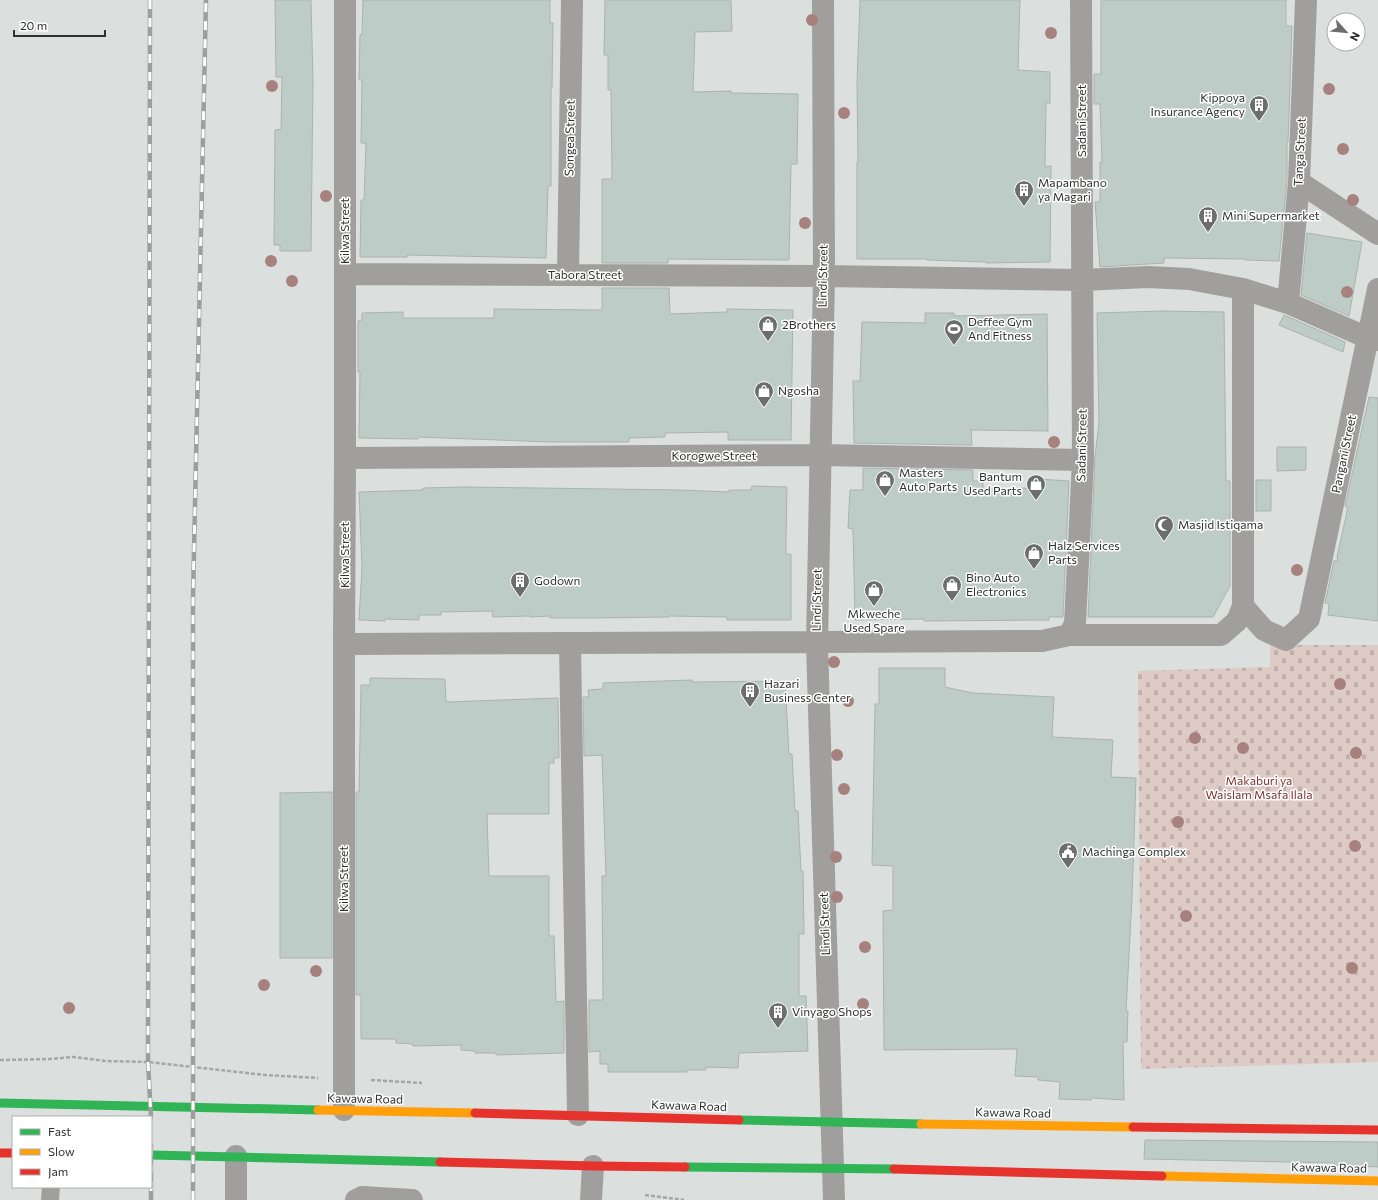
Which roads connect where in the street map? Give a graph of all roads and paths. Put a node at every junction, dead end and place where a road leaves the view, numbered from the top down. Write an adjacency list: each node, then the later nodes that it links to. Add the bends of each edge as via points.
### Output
1 (345, 0): 8 (street, Kilwa Street)
2 (572, 0): 9 (street, Songea Street)
3 (823, 0): 10 (street, Lindi Street)
4 (1081, 0): 11 (street, Sadani Street)
5 (1306, 0): 6 (street, Tanga Street)
6 (1299, 182): 7 (street); 14 (street, Tanga Street)
7 (1378, 234)
8 (346, 274): 9 (street, Tabora Street); 17 (street, Kilwa Street)
9 (568, 275): 10 (street, Tabora Street)
10 (824, 276): 11 (street, Tabora Street); 16 (street, Lindi Street)
11 (1082, 280): 12 (street, Tabora Street, via 1155,277 1189,279); 18 (street, Sadani Street)
12 (1243, 289): 14 (street, Tabora Street); 19 (street)
13 (1378, 289): 15 (street, Pangani Street)
14 (1288, 303): 15 (street, Tabora Street)
15 (1373, 339): 19 (street, Pangani Street, via 1309,619 1286,640 1264,630)
16 (820, 456): 17 (street, Korogwe Street); 18 (street, Korogwe Street); 22 (street, Lindi Street)
17 (346, 458): 21 (street, Kilwa Street)
18 (1083, 460): 20 (street, Sadani Street, via 1075,624)
19 (1242, 606): 20 (street, via 1237,622 1221,635)
20 (1069, 635): 22 (street, via 1042,641)
21 (344, 644): 23 (street); 25 (street, Kilwa Street)
22 (817, 644): 23 (street); 27 (street, Lindi Street)
23 (570, 645): 26 (street)
24 (0, 1103): 25 (main road, Kawawa Road)
25 (344, 1110): 26 (main road, Kawawa Road)
26 (578, 1115): 27 (main road, Kawawa Road)
27 (832, 1123): 28 (main road, Kawawa Road); 34 (street, Lindi Street)
28 (1378, 1130)
29 (0, 1153): 30 (main road)
30 (12, 1153)
31 (152, 1154): 32 (main road, Kawawa Road)
32 (236, 1156): 33 (main road, Kawawa Road); 38 (street)
33 (593, 1166): 34 (main road, Kawawa Road); 41 (street)
34 (833, 1168): 35 (main road, Kawawa Road); 42 (street, Lindi Street)
35 (1378, 1182)
36 (50, 1188): 37 (lane)
37 (50, 1200)
38 (236, 1200)
39 (356, 1200): 40 (street, via 362,1197)
40 (412, 1200)
41 (591, 1200)
42 (834, 1200)

